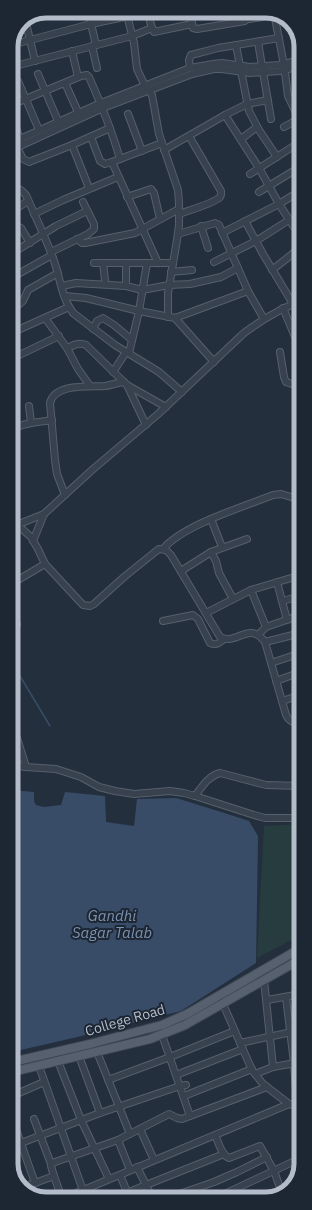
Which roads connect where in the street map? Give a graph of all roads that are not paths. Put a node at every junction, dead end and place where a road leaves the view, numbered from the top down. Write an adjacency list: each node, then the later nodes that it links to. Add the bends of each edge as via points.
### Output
1 (90, 18): 9 (street)
2 (112, 18): 9 (street)
3 (127, 18): 13 (street)
4 (150, 18): 12 (street)
5 (191, 18): 10 (street)
6 (254, 18): 7 (street)
7 (249, 19): 10 (street, via 197,29 193,28)
8 (275, 20): 14 (street)
9 (91, 24): 15 (street); 19 (street)
10 (192, 24): 12 (street, via 156,32)
11 (26, 26): 15 (street)
12 (152, 29): 13 (street)
13 (132, 36): 19 (street); 34 (street, via 138,69)
14 (279, 38): 16 (street); 25 (street)
15 (30, 40): 17 (street); 21 (street)
16 (258, 42): 18 (street); 29 (street)
17 (18, 43)
18 (236, 45): 27 (street, via 195,54 190,57); 28 (street)
19 (94, 46): 20 (street); 26 (street)
20 (72, 51): 21 (street); 31 (street)
21 (35, 61): 23 (street)
22 (294, 63): 25 (street)
23 (18, 65)
24 (294, 66): 25 (street)
25 (284, 67): 29 (street); 41 (street, via 288,96)
26 (97, 68)
27 (190, 68): 28 (street, via 222,63); 34 (street)
28 (240, 68): 29 (street, via 250,73); 34 (street, via 192,74); 39 (street)
29 (262, 69): 37 (street)
30 (38, 74): 35 (street)
31 (78, 77): 33 (street); 40 (street, via 89,77)
32 (18, 81): 36 (street)
33 (65, 83): 35 (street); 42 (street)
34 (147, 88): 40 (street); 57 (street, via 153,100)
35 (46, 91): 36 (street); 46 (street)
36 (25, 99): 38 (street); 51 (street)
37 (268, 100): 39 (street); 45 (street)
38 (18, 102)
39 (247, 104): 44 (street); 48 (street)
40 (102, 105): 42 (street); 50 (street); 55 (street)
41 (294, 108)
42 (78, 112): 46 (street)
43 (128, 114): 62 (street)
44 (225, 115): 52 (street); 54 (street)
45 (271, 119)
46 (58, 121): 51 (street)
47 (294, 123): 49 (street)
48 (257, 126): 54 (street); 63 (street)
49 (284, 127)
50 (110, 128): 53 (street); 64 (street)
51 (39, 130): 56 (street)
52 (189, 136): 61 (street); 81 (street, via 221,194 207,204)
53 (91, 137): 58 (street); 65 (street, via 100,161 105,164)
54 (240, 139): 66 (street)
55 (18, 142)
56 (18, 142)
57 (162, 143): 61 (street); 62 (street)
58 (72, 145): 60 (street, via 29,162 23,159); 71 (street)
59 (294, 146): 63 (street)
60 (18, 148)
61 (164, 150): 81 (street, via 178,190)
62 (142, 151): 64 (street)
63 (277, 157): 66 (street)
64 (120, 159): 65 (street)
65 (112, 162): 69 (street)
66 (259, 168): 68 (street); 70 (street)
67 (294, 171): 70 (street)
68 (250, 174)
69 (118, 176): 71 (street); 75 (street)
70 (269, 186): 73 (street); 78 (street)
71 (89, 188): 82 (street)
72 (18, 189): 76 (street)
73 (259, 192)
74 (294, 195): 78 (street)
75 (127, 197): 83 (street, via 151,189); 89 (street)
76 (28, 201): 79 (street); 82 (street)
77 (83, 202): 80 (street)
78 (279, 204): 84 (street); 85 (street)
79 (18, 207)
80 (87, 211): 91 (street); 93 (street, via 94,227)
81 (179, 211): 83 (street); 92 (street)
82 (34, 214): 91 (street)
83 (160, 219): 89 (street)
84 (289, 220): 88 (street); 94 (street)
85 (245, 222): 90 (street); 94 (street)
86 (18, 226): 95 (street)
87 (201, 226): 90 (street, via 217,224); 92 (street); 96 (street)
88 (294, 227)
89 (142, 229): 93 (street, via 128,235 85,243); 106 (street)
90 (222, 233): 98 (street)
91 (43, 234): 95 (street); 99 (street)
92 (178, 234): 101 (street)
93 (77, 240): 99 (street)
94 (256, 241): 98 (street); 110 (street)
95 (30, 243): 97 (street)
96 (208, 248)
97 (18, 250)
98 (231, 253): 102 (street); 108 (street)
99 (52, 254): 112 (street); 113 (street)
100 (294, 255): 110 (street)
101 (173, 262): 106 (street); 111 (street)
102 (214, 262)
103 (103, 263): 104 (street); 107 (street); 114 (street)
104 (126, 263): 105 (street); 117 (street)
105 (147, 263): 106 (street); 118 (street)
106 (158, 263)
107 (94, 264)
108 (238, 268): 115 (street, via 221,277 190,284); 119 (street)
109 (192, 270): 111 (street)
110 (272, 270): 122 (street)
111 (171, 272): 115 (street)
112 (58, 273): 116 (street); 121 (street, via 28,290)
113 (18, 274)
114 (104, 280)
115 (169, 285): 118 (street); 126 (street)
116 (62, 286): 117 (street, via 76,283); 120 (street)
117 (126, 286): 118 (street)
118 (142, 290): 125 (street)
119 (248, 291): 128 (street); 129 (street)
120 (65, 296): 123 (street); 125 (street, via 86,298)
121 (19, 304)
122 (293, 304): 124 (street)
123 (68, 307): 127 (street); 130 (street)
124 (283, 308): 129 (street); 132 (street)
125 (139, 311): 126 (street); 134 (street)
126 (168, 317): 128 (street)
127 (46, 318): 131 (street); 133 (street)
128 (175, 318): 139 (street)
129 (264, 319): 139 (street, via 244,333)
130 (93, 329): 134 (street, via 97,321 103,318); 137 (street)
131 (18, 330)
132 (294, 333)
133 (59, 336): 135 (street); 138 (street)
134 (132, 340): 137 (street)
135 (67, 348): 140 (street, via 78,343 86,345); 143 (street)
136 (280, 352): 142 (street, via 286,382)
137 (128, 353): 140 (street); 144 (street, via 159,372)
138 (18, 356)
139 (214, 362): 144 (street)
140 (113, 372): 141 (street)
141 (125, 383): 143 (street); 146 (street); 149 (street)
142 (294, 384)
143 (90, 386): 147 (street, via 60,391 54,395 50,403)
144 (182, 392): 146 (street)
145 (29, 406): 148 (street)
146 (166, 407): 149 (street)
147 (52, 420): 148 (street); 151 (street, via 57,474)
148 (31, 423): 150 (street)
149 (146, 425): 151 (street)
150 (18, 426)
151 (65, 495): 153 (street)
152 (294, 498): 154 (street, via 281,494 273,495)
153 (44, 514): 155 (street); 158 (street)
154 (211, 519): 159 (street); 160 (street, via 170,541)
155 (18, 524)
156 (18, 528): 158 (street)
157 (247, 539): 159 (street)
158 (33, 541): 162 (street)
159 (222, 547): 161 (street)
160 (163, 549): 162 (street, via 155,552 90,606 83,605); 163 (street, via 171,555)
161 (211, 552): 163 (street); 169 (street)
162 (45, 564): 165 (street)
163 (181, 571): 171 (street)
164 (294, 577): 166 (street)
165 (18, 580)
166 (277, 582): 167 (street); 170 (street)
167 (251, 590): 169 (street); 175 (street)
168 (294, 598): 170 (street)
169 (233, 600): 171 (street)
170 (282, 601): 173 (street)
171 (206, 613): 178 (street, via 220,638)
172 (294, 618): 173 (street)
173 (287, 620): 175 (street)
174 (163, 621): 178 (street, via 193,615 198,619 210,643 217,644)
175 (266, 627): 176 (street)
176 (258, 635): 178 (street, via 250,633); 179 (street)
177 (294, 635): 179 (street)
178 (224, 639)
179 (265, 642): 181 (street)
180 (294, 655): 181 (street)
181 (271, 663): 183 (street)
182 (294, 675): 183 (street)
183 (276, 681): 185 (street)
184 (294, 697): 185 (street)
185 (282, 701): 186 (street, via 288,719)
186 (294, 723)
187 (18, 741): 189 (street)
188 (18, 766): 189 (street)
189 (26, 767): 191 (street, via 56,769 115,791 134,794 170,791)
190 (294, 786): 191 (street, via 266,785 220,773 208,779)
191 (195, 796): 192 (street, via 254,815)
192 (294, 818)
193 (294, 952): 196 (main road, College Road)
194 (294, 963): 195 (main road, College Road)
195 (264, 980): 199 (street); 200 (main road, College Road)
196 (218, 996): 200 (street); 211 (main road, College Road, via 162,1025)
197 (294, 996): 198 (street)
198 (286, 998): 199 (street); 203 (street)
199 (267, 1000): 205 (street)
200 (223, 1004): 204 (main road, College Road); 206 (street)
201 (294, 1031): 203 (street)
202 (232, 1032): 210 (street)
203 (290, 1032): 205 (street); 213 (street)
204 (162, 1035): 208 (main road, College Road); 210 (street)
205 (270, 1036): 206 (street); 215 (street)
206 (240, 1043): 207 (street)
207 (243, 1050): 217 (street); 218 (street)
208 (97, 1052): 209 (main road, College Road); 219 (street)
209 (79, 1056): 212 (main road, College Road); 228 (street)
210 (170, 1057): 218 (street); 219 (street)
211 (18, 1061)
212 (58, 1061): 214 (main road, College Road); 231 (street)
213 (294, 1063): 215 (street)
214 (39, 1066): 216 (main road, College Road); 220 (street)
215 (273, 1067): 217 (street)
216 (18, 1071)
217 (254, 1071): 222 (street); 224 (street)
218 (176, 1075): 221 (street)
219 (108, 1080): 227 (street)
220 (44, 1082): 223 (street); 232 (street)
221 (183, 1085): 224 (street); 227 (street)
222 (267, 1086): 225 (street); 229 (street)
223 (18, 1093)
224 (184, 1096): 229 (street)
225 (290, 1104): 226 (street); 236 (street)
226 (294, 1105)
227 (119, 1106): 228 (street); 234 (street)
228 (100, 1113): 231 (street)
229 (190, 1116): 233 (street, via 180,1119 169,1114)
230 (34, 1119): 237 (street)
231 (81, 1120): 232 (street); 240 (street)
232 (60, 1128): 237 (street); 242 (street)
233 (140, 1129): 234 (street); 244 (street)
234 (130, 1134): 238 (street)
235 (18, 1135): 239 (street)
236 (216, 1135): 241 (street); 244 (street)
237 (40, 1136): 239 (street); 246 (street)
238 (118, 1140): 240 (street); 248 (street)
239 (21, 1143): 253 (street)
240 (94, 1148): 242 (street); 252 (street)
241 (224, 1154): 243 (street, via 229,1158 260,1146); 254 (street)
242 (72, 1156): 246 (street); 257 (street)
243 (266, 1157): 249 (street); 263 (street, via 214,1182)
244 (154, 1160): 247 (street)
245 (294, 1161): 249 (street)
246 (51, 1164): 251 (street)
247 (137, 1167): 248 (street); 254 (street)
248 (130, 1170): 250 (street)
249 (274, 1171): 256 (street); 264 (street)
250 (120, 1174): 252 (street); 260 (street)
251 (54, 1176): 253 (street); 258 (street)
252 (109, 1179): 257 (street)
253 (35, 1183): 255 (street)
254 (146, 1184): 261 (street); 262 (street)
255 (28, 1186)
256 (280, 1188)
257 (83, 1190): 259 (street)
258 (60, 1192)
259 (78, 1192)
260 (127, 1192)
261 (135, 1192)
262 (150, 1192)
263 (183, 1192)
264 (237, 1192)

